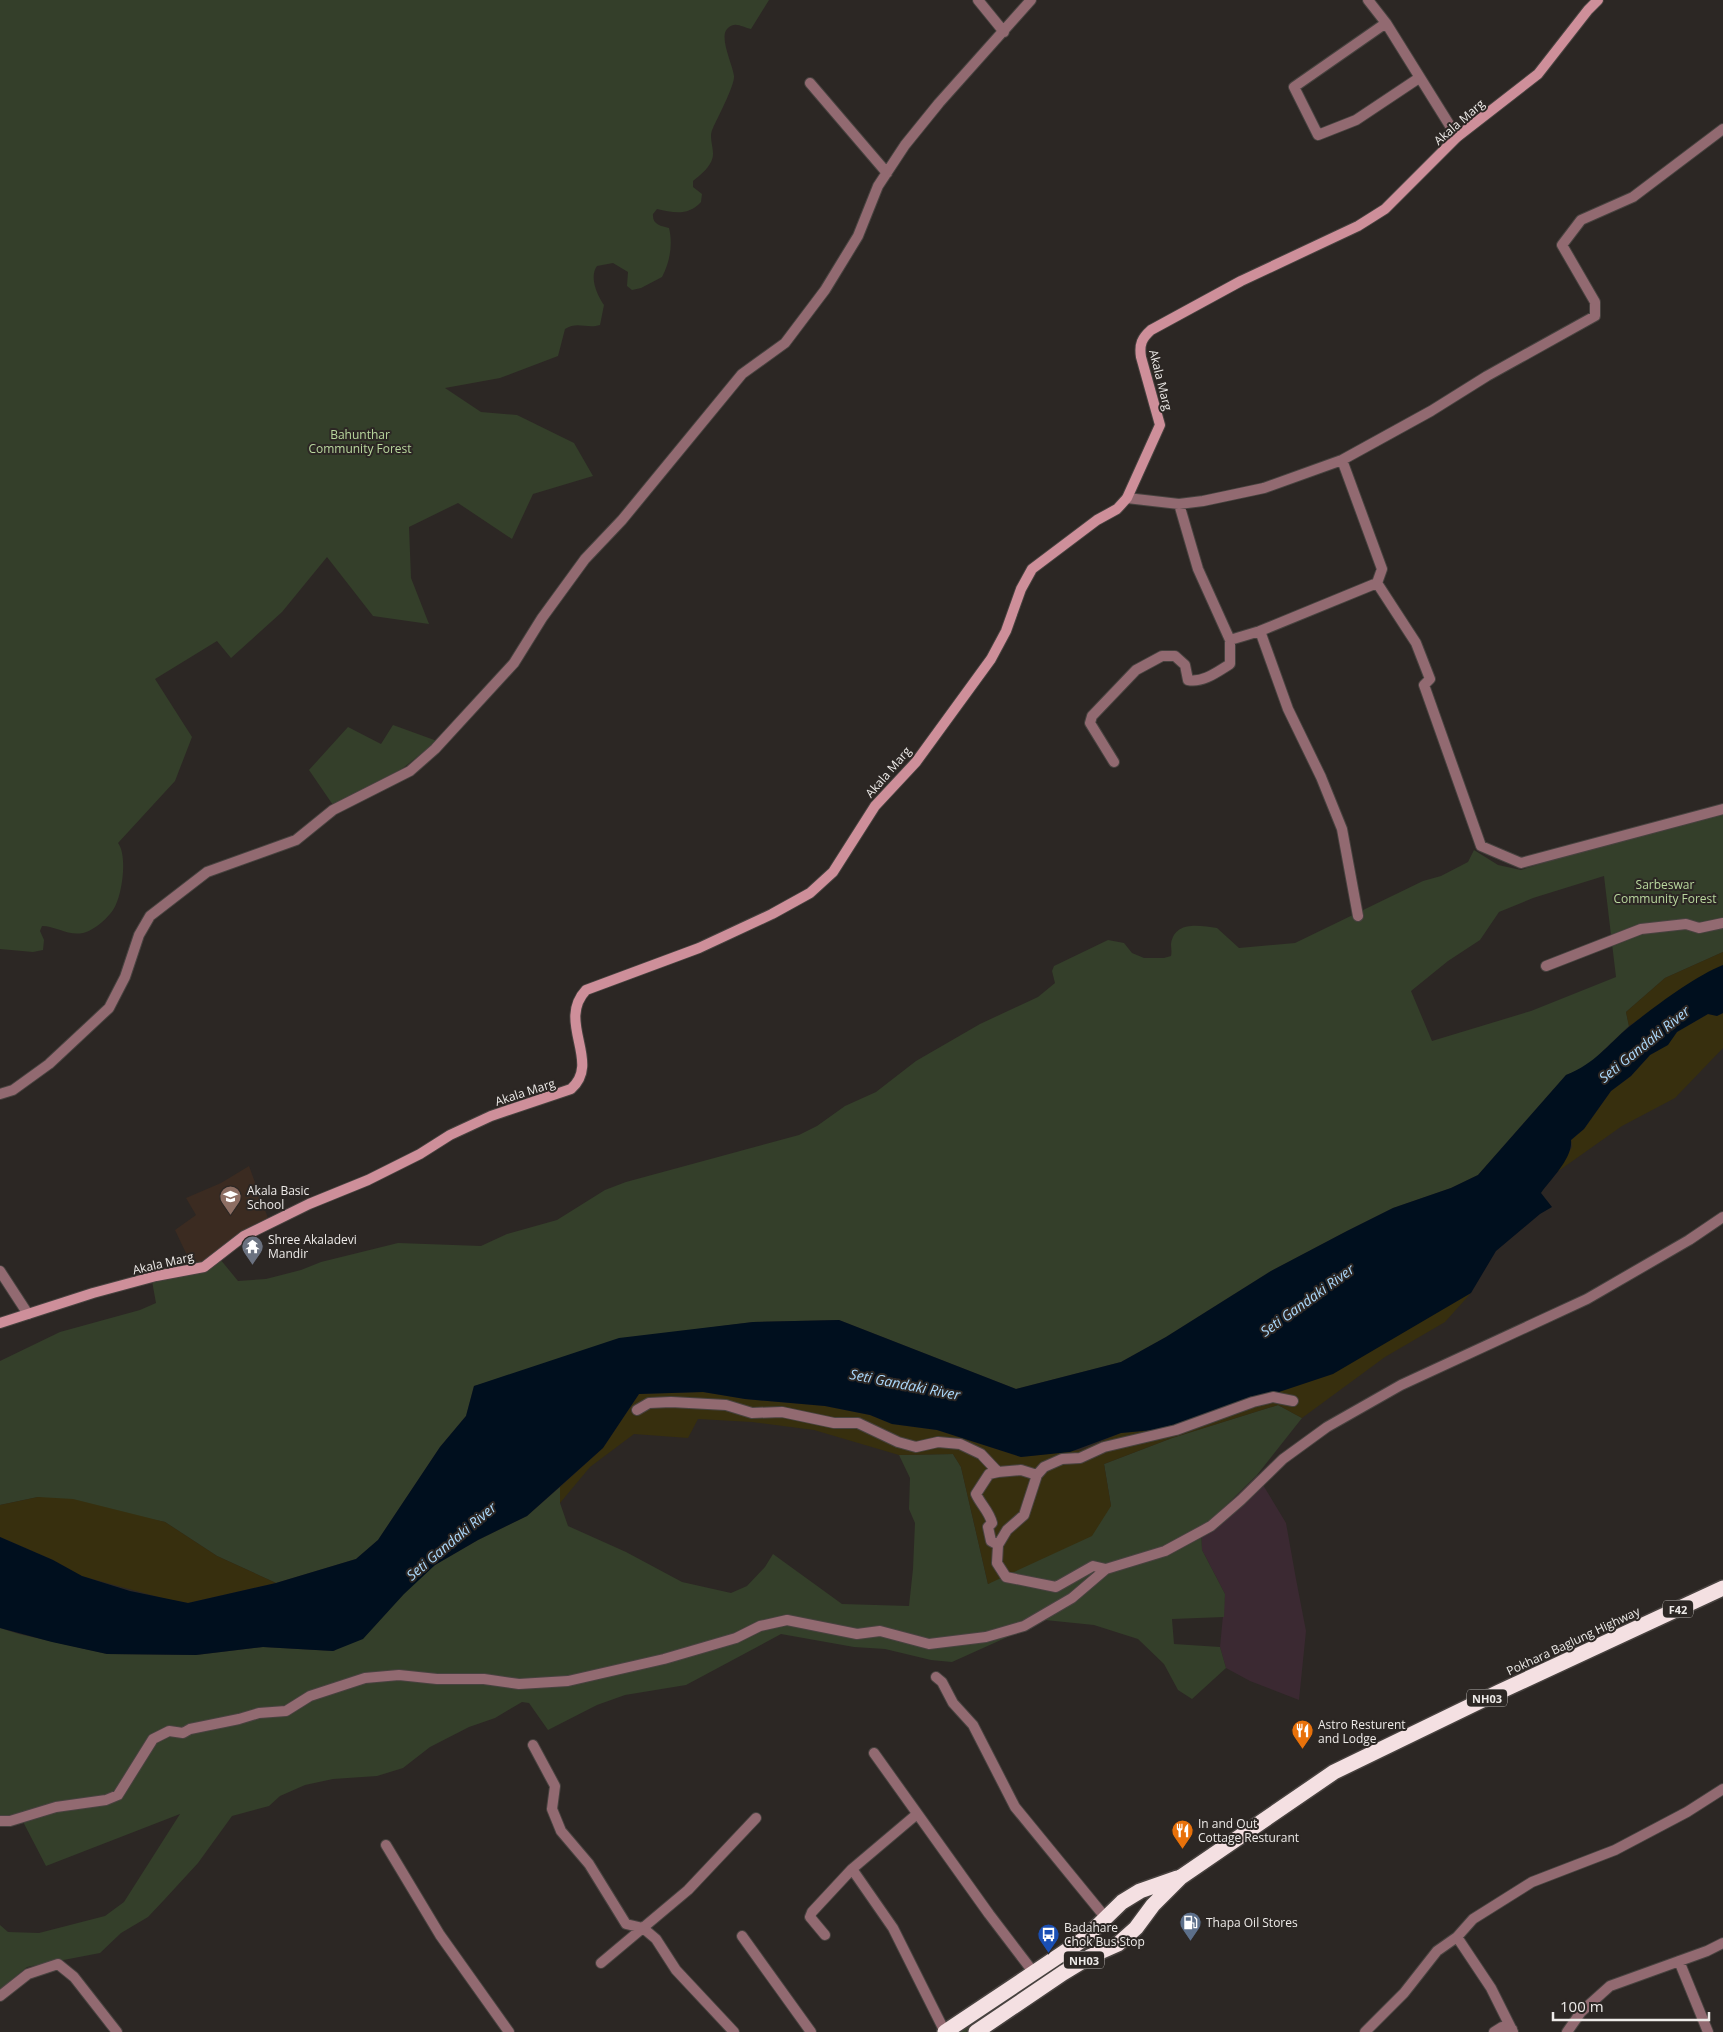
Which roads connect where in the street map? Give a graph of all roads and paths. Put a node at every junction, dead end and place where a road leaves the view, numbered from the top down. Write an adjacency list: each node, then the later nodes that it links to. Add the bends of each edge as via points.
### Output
1 (978, 0): 6 (street)
2 (1031, 0): 6 (street)
3 (1368, 0): 5 (street)
4 (1598, 0): 10 (main road, Akala Marg, via 1538,74)
5 (1386, 23): 7 (street); 7 (street, via 1294,87 1318,135 1356,120)
6 (1004, 32): 11 (street, via 939,103)
7 (1419, 78): 10 (street)
8 (810, 83): 11 (street)
9 (1723, 129): 12 (street, via 1633,197 1581,220 1562,245 1595,302 1595,316)
10 (1457, 137): 13 (main road, Akala Marg, via 1385,208 1358,226 1241,281 1151,330 1140,347 1160,425)
11 (887, 173): 23 (street, via 878,186 858,236 830,283 785,343 742,374 622,520 585,559 514,663 435,749 410,771 333,810 296,840 207,872 150,916 109,1008 49,1064 13,1090)
12 (1342, 460): 14 (street, via 1264,488); 15 (street, via 1382,569)
13 (1127, 498): 14 (street); 26 (main road, Akala Marg, via 1117,509 1097,520 1032,569 991,659 916,762 875,806 833,872 820,885 772,914 699,948 596,985 581,996 574,1021 582,1071 577,1084 571,1089 492,1116 450,1135 368,1180 244,1236 204,1267 156,1276)
14 (1179, 504): 17 (street, via 1198,569)
15 (1377, 583): 16 (street); 19 (street, via 1416,643 1430,679 1424,685 1482,846 1522,863)
16 (1260, 631): 17 (street); 20 (street, via 1288,709 1342,829)
17 (1230, 640): 18 (street, via 1230,664 1210,676 1197,682 1188,680 1185,665 1176,656 1162,656 1136,670 1099,707 1090,723)
18 (1114, 762)
19 (1723, 809)
20 (1358, 916)
21 (1723, 923): 22 (street, via 1699,928 1686,924 1641,928)
22 (1546, 966)
23 (0, 1094)
24 (1723, 1217): 33 (street, via 1587,1299 1401,1385 1327,1427 1283,1459 1211,1526 1165,1550)
25 (0, 1271): 26 (street)
26 (28, 1314): 27 (main road, Akala Marg)
27 (0, 1323)
28 (1293, 1401): 31 (street, via 1273,1397 1253,1402 1176,1430 1104,1447 1080,1458 1062,1459 1044,1467)
29 (637, 1410): 30 (street, via 649,1403 726,1405 752,1412 782,1412 834,1423 858,1423 916,1447 938,1442 960,1444 981,1454)
30 (998, 1472): 31 (street, via 1021,1470); 32 (street, via 989,1474 976,1494 980,1504 989,1512 991,1541)
31 (1037, 1475): 32 (street, via 1024,1515 1007,1530)
32 (998, 1545): 33 (street, via 997,1563 1006,1577 1021,1581 1056,1586 1094,1566)
33 (1106, 1569): 42 (street, via 1072,1598 1024,1626 986,1637 929,1644 880,1631 857,1634 787,1620 664,1659 568,1681 519,1684 399,1675 365,1678 310,1696 286,1711 259,1713 183,1733 169,1731 160,1734 148,1746 118,1795)
34 (1723, 1588): 35 (highway, Pokhara Baglung Highway / F42)
35 (1633, 1629): 45 (highway, Pokhara Baglung Highway / NH03, via 1334,1772)
36 (936, 1677): 46 (street, via 973,1725 1015,1807)
37 (533, 1745): 47 (street, via 555,1786 552,1808 561,1831 589,1864 626,1924)
38 (874, 1753): 40 (street)
39 (1723, 1789): 50 (street, via 1615,1850 1532,1882 1473,1919)
40 (917, 1814): 44 (street); 54 (street)
41 (756, 1818): 47 (street, via 688,1890)
42 (0, 1821)
43 (386, 1845): 58 (street, via 440,1935)
44 (852, 1869): 48 (street, via 812,1912 810,1917); 61 (street, via 893,1928)
45 (1181, 1876): 46 (highway, Pokhara Baglung Highway, via 1140,1891); 62 (highway, Pokhara Baglung Highway / NH03, via 1118,1944 1063,1973)
46 (1105, 1917): 54 (highway, Pokhara Baglung Highway, via 1094,1932)
47 (643, 1928): 53 (street); 59 (street, via 656,1939 676,1970)
48 (825, 1935)
49 (742, 1936): 60 (street)
50 (1457, 1937): 56 (street, via 1491,1988); 63 (street, via 1436,1951 1404,1992)
51 (1723, 1943): 52 (street)
52 (1679, 1961): 65 (street, via 1610,1986 1581,2012); 66 (street)
53 (601, 1963)
54 (1034, 1973): 61 (highway, Pokhara Baglung Highway)
55 (0, 1996): 57 (street, via 28,1974 58,1964 74,1977)
56 (1513, 2030): 64 (street, via 1502,2027)
57 (117, 2032)
58 (509, 2032)
59 (734, 2032)
60 (811, 2032)
61 (945, 2032)
62 (976, 2032)
63 (1365, 2032)
64 (1494, 2032)
65 (1567, 2032)
66 (1708, 2032)

